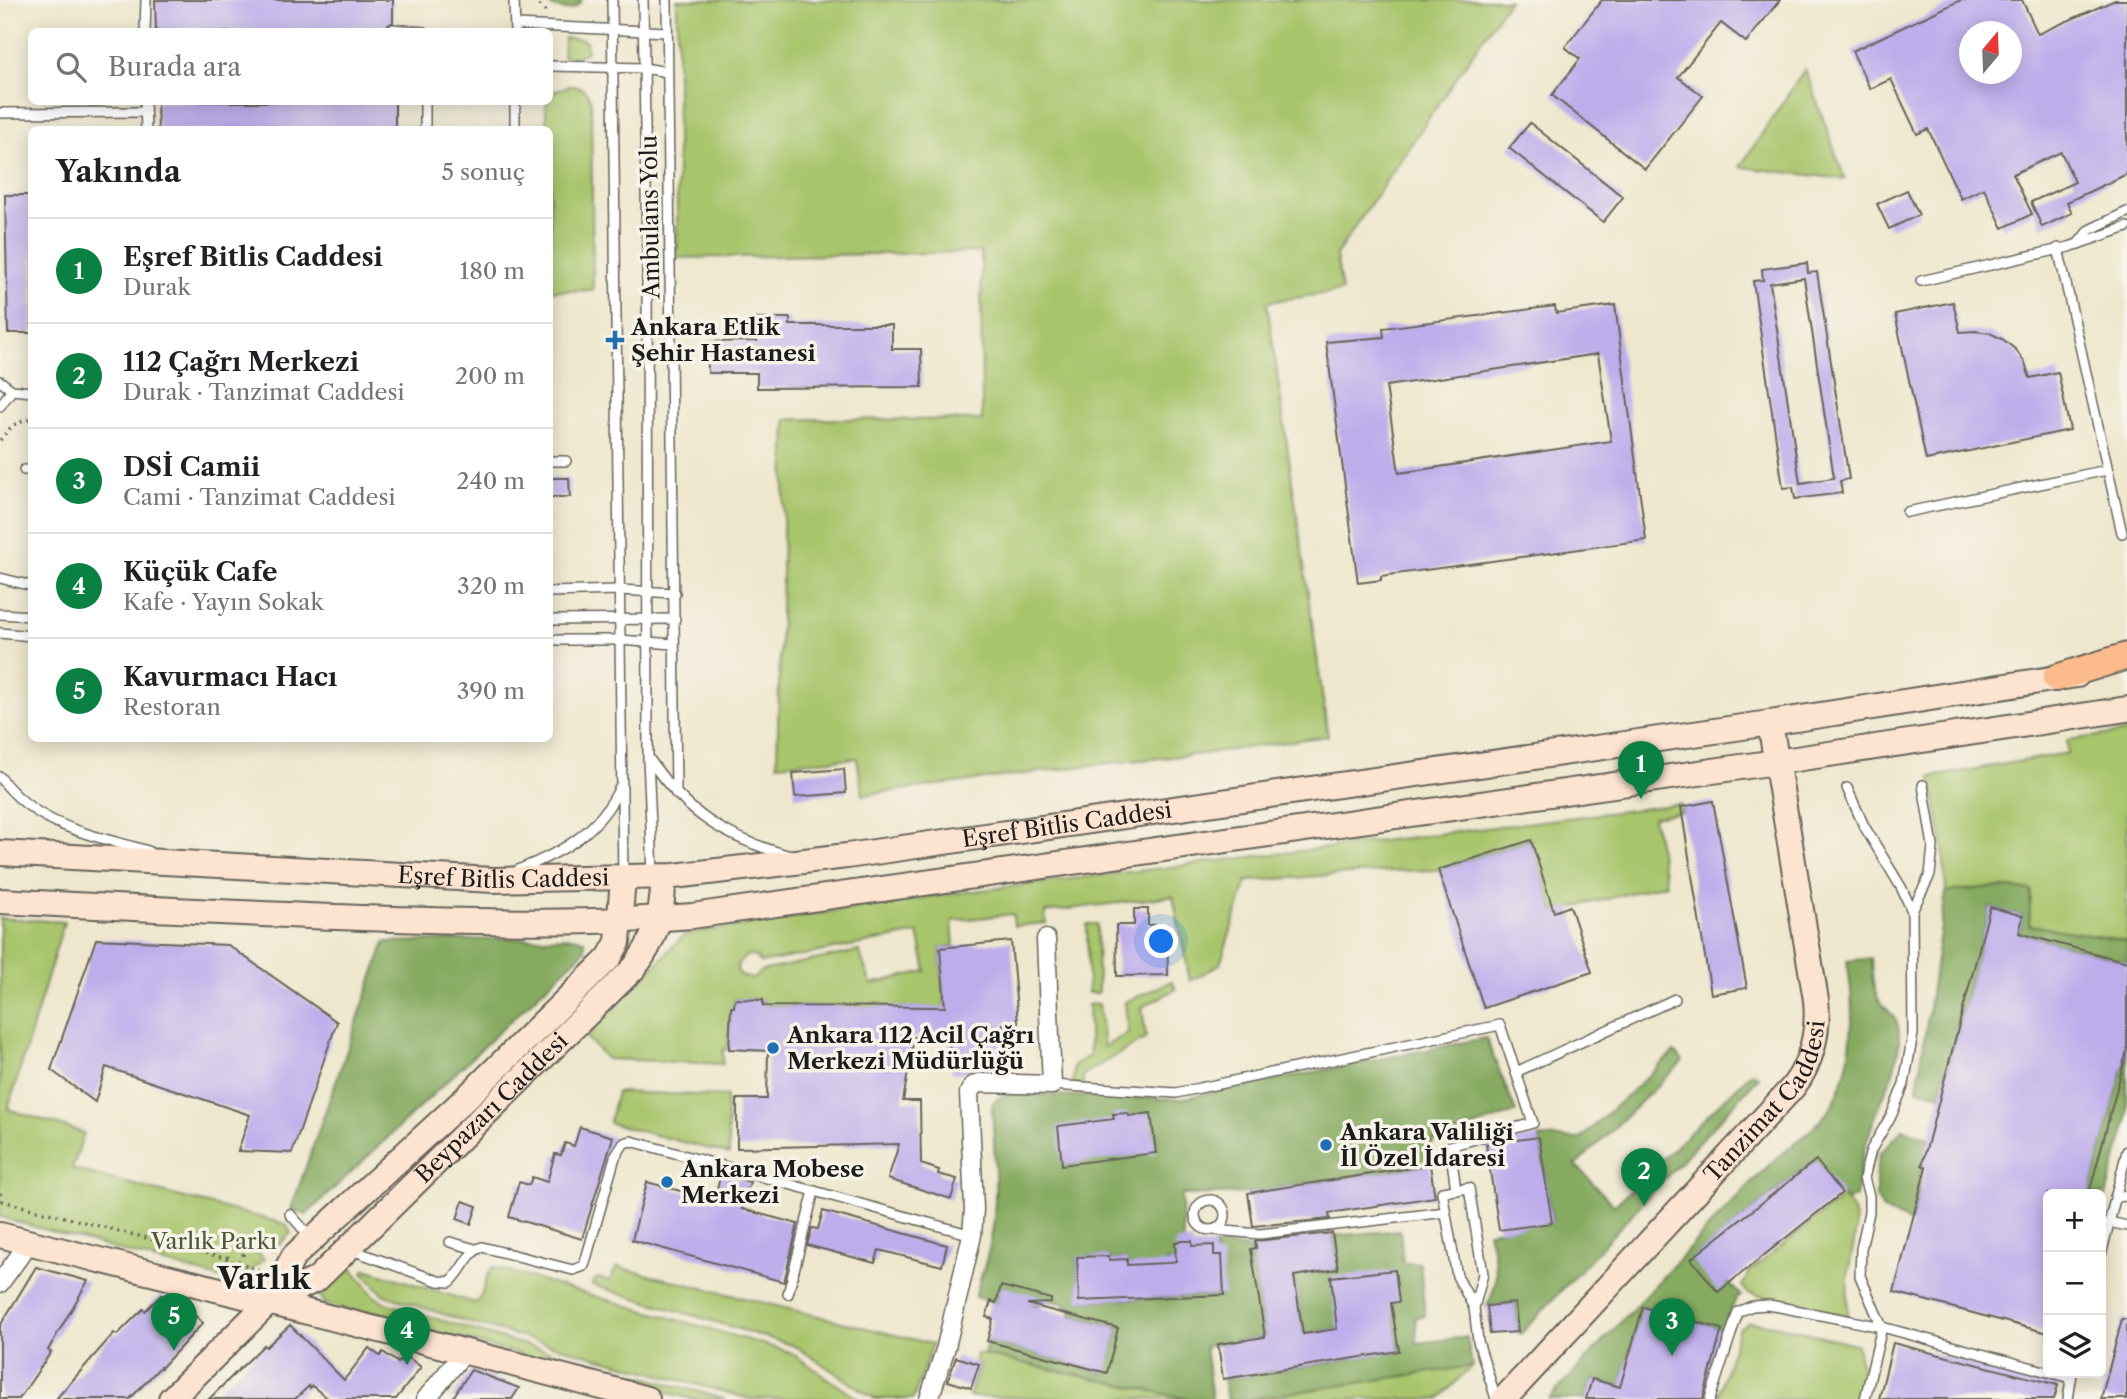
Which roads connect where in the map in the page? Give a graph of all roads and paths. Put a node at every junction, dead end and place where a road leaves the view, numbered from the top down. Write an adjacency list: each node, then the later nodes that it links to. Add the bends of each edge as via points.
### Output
1 (145, 0): 6 (lane)
2 (514, 0): 7 (lane)
3 (612, 0): 9 (lane)
4 (643, 0): 10 (lane)
5 (667, 0): 11 (lane, Ambulans Yolu)
6 (145, 28)
7 (514, 28)
8 (553, 29): 9 (lane)
9 (612, 31): 10 (lane); 13 (lane)
10 (643, 32): 11 (lane); 14 (lane)
11 (667, 32): 15 (lane, Ambulans Yolu)
12 (553, 66): 13 (lane)
13 (612, 67): 14 (lane); 42 (lane)
14 (644, 68): 15 (lane); 44 (lane)
15 (667, 72): 45 (lane, Ambulans Yolu)
16 (145, 105): 19 (lane)
17 (425, 105): 22 (lane)
18 (514, 105): 23 (lane)
19 (145, 112): 20 (lane); 21 (lane)
20 (0, 113)
21 (146, 126)
22 (425, 126)
23 (514, 126)
24 (2127, 212): 26 (lane, via 2089,230)
25 (2127, 228): 26 (lane)
26 (2078, 244): 27 (lane)
27 (2059, 248): 28 (lane); 37 (lane)
28 (1921, 281)
29 (0, 381): 30 (lane)
30 (12, 390): 31 (lane); 32 (lane)
31 (28, 392)
32 (0, 406)
33 (28, 419): 34 (path, via 13,425)
34 (0, 440)
35 (553, 461): 36 (lane)
36 (566, 461)
37 (2107, 470): 38 (lane); 39 (lane)
38 (1907, 512)
39 (2122, 533)
40 (0, 578): 41 (lane)
41 (28, 585)
42 (618, 590): 43 (lane); 44 (lane); 48 (lane)
43 (553, 592)
44 (648, 592): 45 (lane); 49 (lane)
45 (675, 593): 51 (lane, Ambulans Yolu)
46 (0, 614): 47 (lane)
47 (28, 616)
48 (618, 618): 49 (lane); 50 (lane); 55 (lane)
49 (649, 619): 51 (lane); 56 (lane)
50 (553, 620)
51 (674, 620): 57 (lane, Ambulans Yolu)
52 (0, 633): 53 (lane)
53 (28, 636)
54 (553, 640): 55 (lane)
55 (619, 640): 56 (lane); 66 (lane)
56 (649, 642): 57 (lane); 63 (lane)
57 (674, 644): 69 (lane, Ambulans Yolu)
58 (2127, 656): 60 (main road)
59 (2127, 666): 60 (main road, Eşref Bitlis Caddesi)
60 (2056, 678): 62 (main road, Eşref Bitlis Caddesi)
61 (2127, 709): 64 (main road, Eşref Bitlis Caddesi)
62 (1770, 723): 64 (main road, Tanzimat Caddesi); 71 (main road, Eşref Bitlis Caddesi)
63 (648, 758): 69 (lane); 73 (lane)
64 (1776, 762): 78 (main road, Eşref Bitlis Caddesi); 118 (main road, Tanzimat Caddesi, via 1816,1006 1816,1031 1805,1066 1782,1099)
65 (0, 777): 72 (lane, via 24,805 43,817)
66 (623, 782): 74 (lane); 75 (lane, via 606,811 583,836 558,853)
67 (1923, 785): 77 (lane, via 1933,846 1930,875)
68 (1847, 788): 77 (lane)
69 (676, 794): 71 (lane, via 701,817 734,837)
70 (0, 853): 72 (main road, Eşref Bitlis Caddesi)
71 (805, 861): 73 (main road, Eşref Bitlis Caddesi)
72 (187, 862): 75 (main road, Eşref Bitlis Caddesi)
73 (658, 876): 74 (main road, Eşref Bitlis Caddesi); 78 (main road, Beypazarı Caddesi, via 663,902)
74 (623, 878): 75 (main road, Eşref Bitlis Caddesi); 79 (main road, Beypazarı Caddesi)
75 (493, 880)
76 (0, 901): 79 (main road, Eşref Bitlis Caddesi, via 378,919)
77 (1912, 911): 109 (lane, via 1913,1034 1904,1084 1871,1150 1864,1178 1868,1212 1860,1276)
78 (659, 919): 79 (main road, Eşref Bitlis Caddesi); 101 (main road, Beypazarı Caddesi, via 644,956 621,982)
79 (621, 920): 98 (main road, Beypazarı Caddesi, via 618,942 609,958)
80 (1046, 939): 83 (street)
81 (1675, 999): 82 (lane)
82 (1516, 1072): 83 (lane, via 1500,1025 1176,1093); 85 (lane, via 1534,1123 1450,1146)
83 (1052, 1085): 96 (street, via 979,1083 969,1093)
84 (2127, 1151): 89 (lane)
85 (1456, 1190): 91 (lane, via 1442,1192); 108 (lane, via 1469,1188 1483,1274)
86 (814, 1192): 96 (lane); 102 (lane, via 631,1141 624,1143 615,1157 584,1266 573,1270); 106 (lane)
87 (0, 1193): 90 (path)
88 (2127, 1196): 89 (lane)
89 (2115, 1197): 93 (lane)
90 (1, 1203): 104 (path)
91 (1446, 1212): 95 (lane, via 1260,1234); 108 (lane, via 1457,1276)
92 (290, 1214): 98 (lane)
93 (2109, 1222): 94 (lane); 103 (lane)
94 (2127, 1226)
95 (1214, 1230)
96 (972, 1235): 116 (street)
97 (0, 1236): 100 (main road)
98 (312, 1239): 107 (main road, Beypazarı Caddesi, via 294,1256)
99 (450, 1242): 102 (lane)
100 (29, 1243): 105 (street); 107 (main road)
101 (347, 1248): 102 (lane, via 450,1282); 107 (main road, Beypazarı Caddesi, via 317,1279)
102 (475, 1249)
103 (2102, 1252)
104 (229, 1259): 104 (path, via 239,1262 243,1250 231,1247)
105 (0, 1283)
106 (788, 1294)
107 (268, 1303): 110 (main road); 113 (main road, Beypazarı Caddesi)
108 (1474, 1308): 117 (lane, via 1478,1342)
109 (1882, 1327): 111 (lane); 119 (lane, via 1769,1305 1752,1306 1738,1312); 120 (lane)
110 (466, 1350): 114 (street); 115 (main road)
111 (2043, 1370)
112 (2071, 1378): 121 (lane)
113 (172, 1399)
114 (426, 1399)
115 (647, 1399)
116 (929, 1399)
117 (1496, 1399)
118 (1504, 1399)
119 (1710, 1399)
120 (1865, 1399)
121 (2068, 1399)

